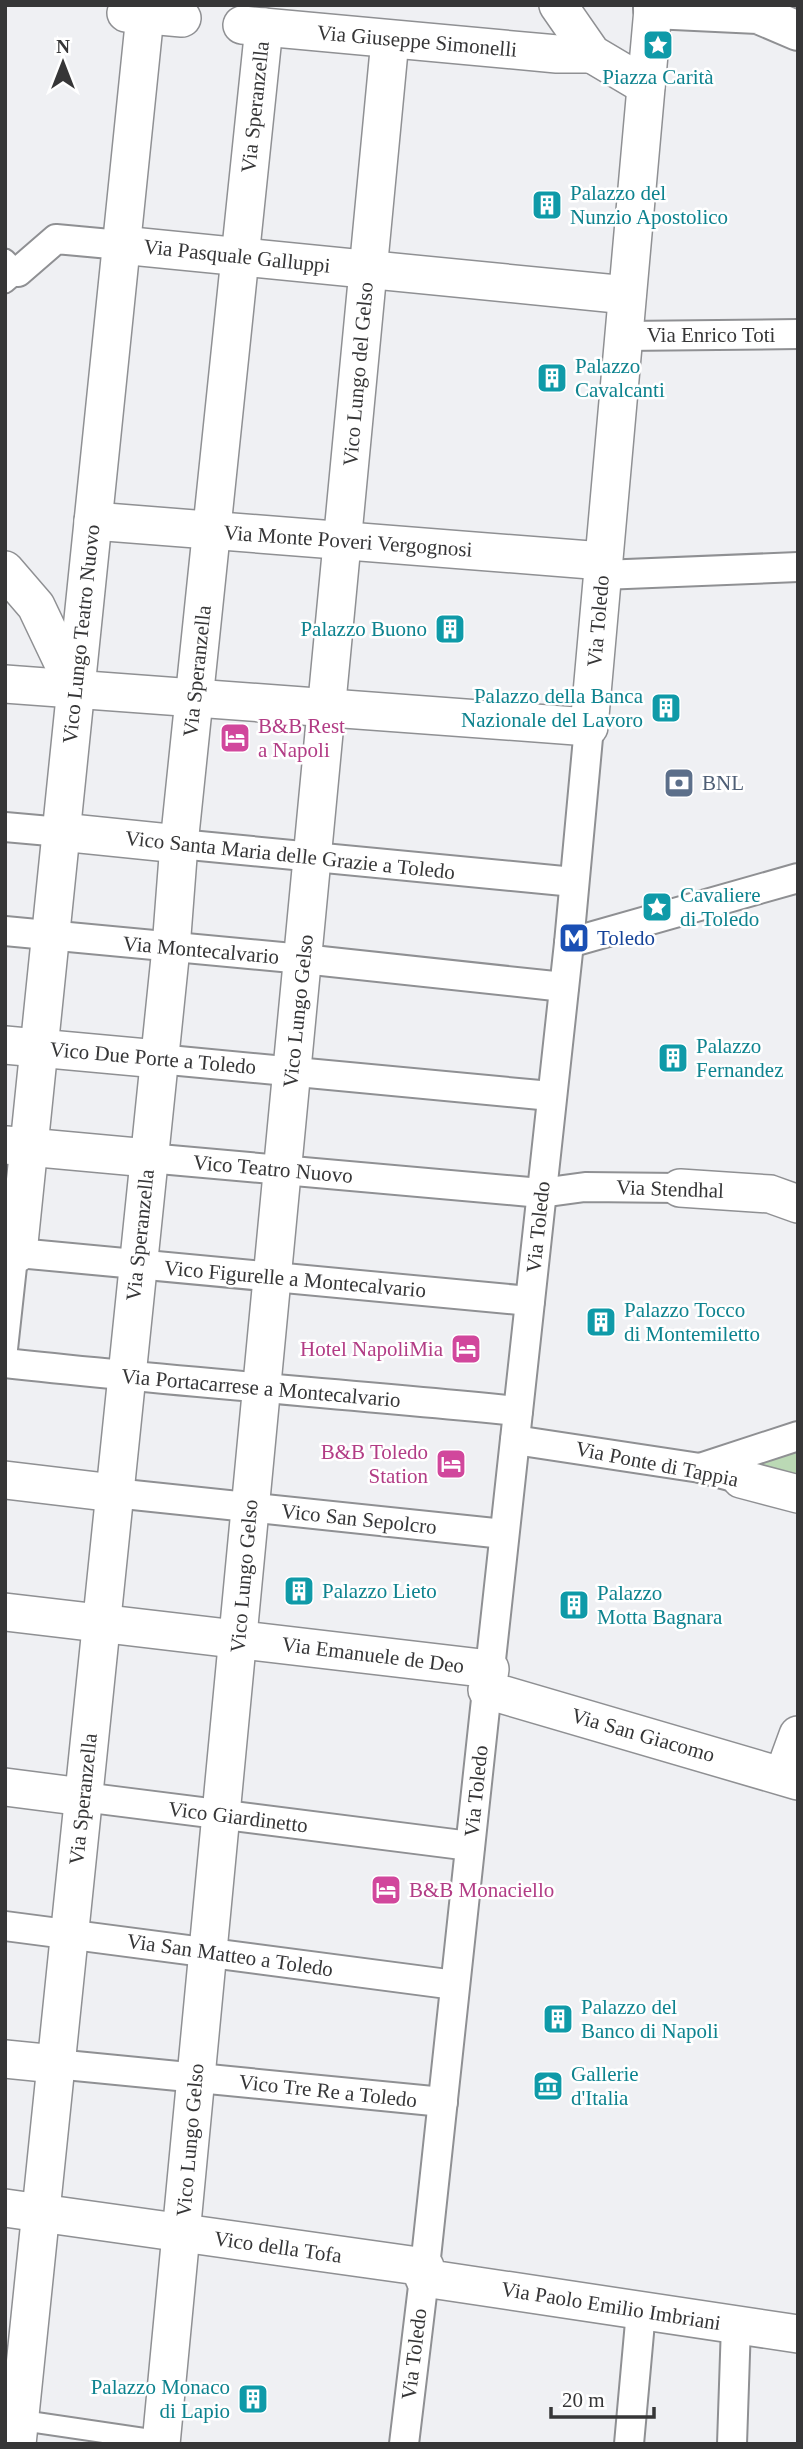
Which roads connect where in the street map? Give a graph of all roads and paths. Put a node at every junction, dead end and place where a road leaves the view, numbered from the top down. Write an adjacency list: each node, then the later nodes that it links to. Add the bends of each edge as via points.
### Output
1 (558, 5): 7 (street)
2 (653, 7): 5 (main road, via 758,14); 8 (street, Via Toledo)
3 (182, 18): 9 (street, Vico Lungo Teatro Nuovo, via 135,14)
4 (270, 22): 6 (street, Via Giuseppe Simonelli); 10 (street, Via Speranzella)
5 (798, 31)
6 (390, 40): 7 (street, Via Giuseppe Simonelli); 11 (street, Vico Lungo del Gelso)
7 (592, 54): 8 (street)
8 (646, 86): 13 (street, Via Toledo)
9 (121, 245): 10 (street, Via Pasquale Galluppi); 12 (street, Via Pasquale Galluppi, via 56,239); 16 (street, Vico Lungo Teatro Nuovo)
10 (240, 257): 11 (street, Via Pasquale Galluppi); 17 (street, Via Speranzella)
11 (368, 269): 13 (street, Via Pasquale Galluppi); 18 (street, Vico Lungo del Gelso)
12 (9, 272)
13 (627, 295): 15 (street, Via Toledo)
14 (798, 334): 15 (street, Via Enrico Toti)
15 (624, 336): 20 (street, Via Toledo)
16 (93, 521): 17 (street, Via Monte Poveri Vergognosi); 23 (street, Vico Lungo Teatro Nuovo)
17 (212, 530): 18 (street, Via Monte Poveri Vergognosi); 24 (street, Via Speranzella)
18 (342, 540): 20 (street, Via Monte Poveri Vergognosi); 25 (street, Vico Lungo del Gelso)
19 (798, 567): 20 (street)
20 (603, 568): 26 (street, Via Toledo)
21 (5, 570): 23 (street, via 36,607)
22 (5, 684): 23 (street)
23 (75, 689): 24 (street); 28 (street, Vico Lungo Teatro Nuovo)
24 (194, 698): 25 (street); 29 (street, Via Speranzella)
25 (327, 708): 26 (street); 30 (street, Vico Lungo Gelso)
26 (589, 727): 32 (street, Via Toledo)
27 (5, 827): 28 (street, Vico Santa Maria delle Grazie a Toledo)
28 (61, 832): 29 (street, Vico Santa Maria delle Grazie a Toledo); 34 (street, Vico Lungo Teatro Nuovo)
29 (179, 844): 30 (street, Vico Santa Maria delle Grazie a Toledo); 36 (street, Via Speranzella)
30 (312, 857): 32 (street, Vico Santa Maria delle Grazie a Toledo); 37 (street, Vico Lungo Gelso)
31 (798, 878): 35 (street)
32 (574, 882): 35 (street, Via Toledo)
33 (5, 931): 34 (street, Via Montecalvario)
34 (50, 935): 36 (street, Via Montecalvario); 39 (street, Vico Lungo Teatro Nuovo)
35 (569, 943): 38 (street, Via Toledo)
36 (171, 948): 37 (street, Via Montecalvario); 40 (street, Via Speranzella)
37 (303, 959): 38 (street, Via Montecalvario); 41 (street, Vico Lungo Gelso)
38 (564, 987): 42 (street, Via Toledo)
39 (22, 1046): 40 (street, Vico Due Porte a Toledo); 43 (street, Vico Lungo Teatro Nuovo)
40 (158, 1059): 41 (street, Vico Due Porte a Toledo); 44 (street, Via Speranzella)
41 (292, 1072): 42 (street, Vico Due Porte a Toledo); 45 (street, Vico Lungo Gelso)
42 (551, 1096): 47 (street, Via Toledo)
43 (17, 1146): 44 (street, Vico Teatro Nuovo); 49 (street, Vico Lungo Teatro Nuovo)
44 (148, 1158): 45 (street, Vico Teatro Nuovo); 50 (street, Via Speranzella)
45 (282, 1170): 47 (street, Vico Teatro Nuovo); 51 (street, Vico Lungo Gelso)
46 (680, 1188): 47 (street, Via Stendhal, via 585,1187); 48 (street, Via Stendhal, via 770,1194)
47 (541, 1193): 52 (street, Via Toledo)
48 (798, 1204)
49 (11, 1252): 50 (street, Vico Figurelle a Montecalvario); 53 (lane)
50 (137, 1264): 51 (street, Vico Figurelle a Montecalvario); 55 (street, Via Speranzella)
51 (272, 1277): 52 (street, Vico Figurelle a Montecalvario); 56 (street, Vico Lungo Gelso)
52 (530, 1301): 57 (street, Via Toledo)
53 (6, 1363): 54 (street); 55 (street, Via Portacarrese a Montecalvario)
54 (5, 1371)
55 (126, 1377): 56 (street, Via Portacarrese a Montecalvario); 63 (street, Via Speranzella)
56 (262, 1386): 57 (street, Via Portacarrese a Montecalvario); 65 (street, Vico Lungo Gelso)
57 (518, 1411): 59 (street, Via Toledo)
58 (798, 1436): 60 (street)
59 (515, 1440): 60 (street, Via Ponte di Tappia); 66 (street, Via Toledo)
60 (700, 1468): 61 (street, Via Ponte di Tappia)
61 (741, 1479): 64 (street, Via Ponte di Tappia)
62 (5, 1480): 63 (street, Vico San Sepolcro)
63 (114, 1493): 65 (street, Vico San Sepolcro); 68 (street, Via Speranzella)
64 (798, 1493)
65 (250, 1507): 66 (street, Vico San Sepolcro); 69 (street, Vico Lungo Gelso)
66 (504, 1534): 70 (street, Via Toledo)
67 (5, 1612): 68 (street, Via Emanuele de Deo)
68 (101, 1623): 69 (street, Via Emanuele de Deo); 74 (street, Via Speranzella)
69 (238, 1639): 70 (street, Via Emanuele de Deo); 75 (street, Vico Lungo Gelso)
70 (488, 1679): 72 (street, Via San Giacomo); 76 (street, Via Toledo)
71 (798, 1735): 72 (street)
72 (791, 1778)
73 (5, 1787): 74 (street, Vico Giardinetto)
74 (83, 1797): 75 (street, Vico Giardinetto); 78 (street, Via Speranzella)
75 (221, 1815): 76 (street, Vico Giardinetto); 79 (street, Vico Lungo Gelso)
76 (470, 1846): 80 (street, Via Toledo)
77 (5, 1926): 78 (street, Via San Matteo a Toledo)
78 (69, 1934): 79 (street, Via San Matteo a Toledo); 82 (street, Via Speranzella)
79 (208, 1952): 80 (street, Via San Matteo a Toledo); 83 (street, Vico Lungo Gelso)
80 (455, 1985): 84 (street, Via Toledo)
81 (5, 2059): 82 (street, Vico Tre Re a Toledo)
82 (55, 2064): 83 (street, Vico Tre Re a Toledo); 85 (street, Via Speranzella)
83 (196, 2078): 84 (street, Vico Tre Re a Toledo); 86 (street, Vico Lungo Gelso)
84 (443, 2102): 87 (street, Via Toledo)
85 (23, 2211): 86 (street, Vico della Tofa); 91 (street, Via Speranzella)
86 (181, 2233): 87 (street, Vico della Tofa); 92 (street, Vico Lungo Gelso)
87 (424, 2273): 88 (street, Via Paolo Emilio Imbriani); 93 (street, Via Toledo)
88 (641, 2311): 89 (street, Via Paolo Emilio Imbriani); 94 (street)
89 (736, 2325): 90 (street, Via Paolo Emilio Imbriani); 95 (street)
90 (798, 2334)
91 (14, 2427): 92 (lane)
92 (167, 2443)
93 (404, 2444)
94 (629, 2444)
95 (732, 2444)

